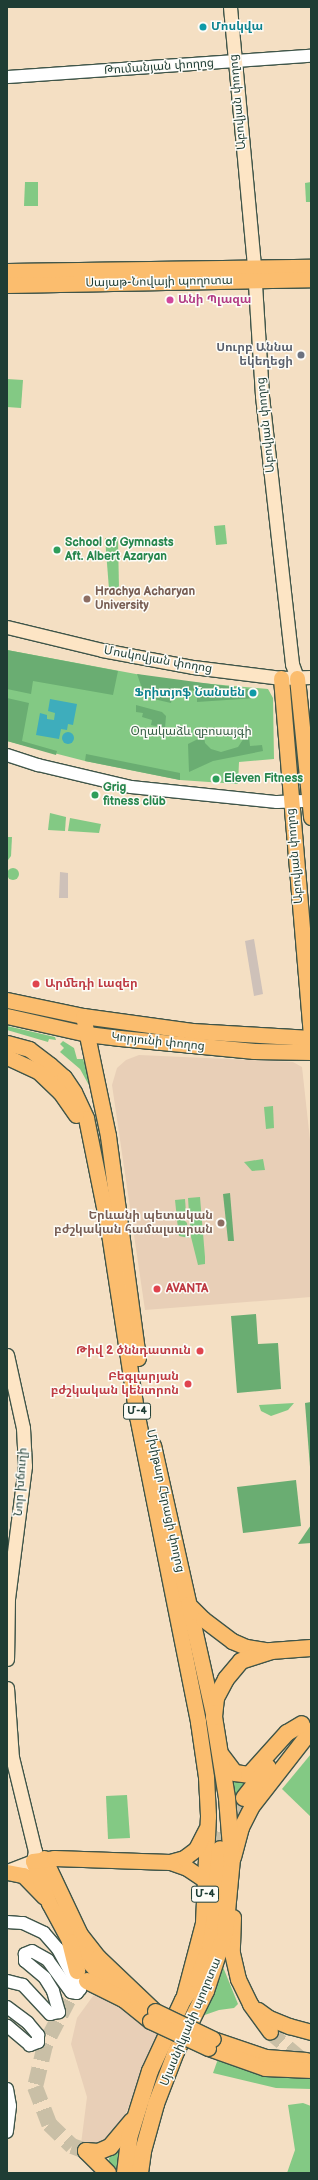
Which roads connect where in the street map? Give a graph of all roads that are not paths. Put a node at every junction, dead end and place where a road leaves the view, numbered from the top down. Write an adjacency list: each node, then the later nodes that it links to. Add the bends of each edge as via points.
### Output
1 (230, 7): 3 (main road, Աբովյան փողոց)
2 (311, 56): 3 (street, Թումանյան փողոց)
3 (234, 61): 4 (street, Թումանյան փողոց); 7 (main road, Աբովյան փողոց)
4 (7, 77)
5 (311, 266): 7 (main road, Սայաթ-Նովայի պողոտա)
6 (7, 271): 7 (main road, Սայաթ-Նովայի պողոտա)
7 (254, 274): 8 (main road, Սայաթ-Նովայի պողոտա); 9 (main road, Սայաթ-Նովայի պողոտա); 12 (main road, Աբովյան փողոց, via 262,396 292,664)
8 (311, 279)
9 (7, 285)
10 (7, 627): 11 (main road, Մոսկովյան փողոց, via 102,650 193,667)
11 (281, 678): 12 (main road, Մոսկովյան փողոց); 15 (main road, Աբովյան փողոց)
12 (304, 678): 14 (main road, Աբովյան փողոց)
13 (7, 755): 15 (street, via 131,787 183,794)
14 (310, 801): 15 (street); 16 (main road, Աբովյան փողոց)
15 (290, 802): 21 (main road, Աբովյան փողոց)
16 (311, 817)
17 (7, 1000): 19 (main road, Կորյունի փողոց)
18 (7, 1016): 20 (main road, Կորյունի փողոց)
19 (83, 1016): 20 (main road); 23 (main road, Կորյունի փողոց, via 192,1031)
20 (87, 1034): 27 (main road, Կորյունի փողոց, via 189,1046); 29 (main road)
21 (311, 1034)
22 (7, 1036): 29 (main road, via 41,1048 70,1070 88,1099)
23 (311, 1038)
24 (7, 1043): 26 (main road)
25 (7, 1048): 26 (main road)
26 (29, 1049): 30 (main road, via 64,1077 74,1092 86,1118)
27 (311, 1052)
28 (7, 1057): 30 (main road, via 30,1066 60,1092 79,1118)
29 (110, 1154): 32 (main road, Մխիթար Հերացի փողոց / Մ-4, via 146,1412)
30 (94, 1155): 40 (main road, Մխիթար Հերացի փողոց / Մ-4, via 137,1416 198,1722)
31 (7, 1354): 35 (main road, Նոր խճուղի, via 23,1428 24,1466 8,1598)
32 (188, 1604): 34 (main road, via 203,1620 232,1641 246,1648); 37 (main road, Մխիթար Հերացի փողոց / Մ-4)
33 (311, 1648): 34 (highway)
34 (271, 1651): 37 (highway, via 251,1656 234,1667 220,1688)
35 (7, 1659)
36 (7, 1688): 45 (main road, via 14,1763)
37 (214, 1717): 39 (highway, Մխիթար Հերացի փողոց / Մ-4)
38 (308, 1722): 39 (highway, via 287,1733 249,1775 235,1773); 42 (highway); 44 (main road, via 251,1806)
39 (220, 1753): 41 (highway, Մխիթար Հերացի փողոց / Մ-4)
40 (206, 1777): 43 (main road, Մյասնիկյանի պողոտա / Մ-4)
41 (227, 1798): 44 (highway, Մյասնիկյանի պողոտա / Մ-4)
42 (244, 1798)
43 (207, 1827): 46 (main road, via 196,1849 184,1858); 48 (main road, Մյասնիկյանի պողոտա / Մ-4)
44 (226, 1854): 54 (highway, via 210,1948 197,1980); 55 (main road, via 234,1876 232,1953 238,1979); 69 (highway, Մյասնիկյանի պողոտա / Մ-4, via 222,1947 156,2104 143,2151)
45 (37, 1856): 46 (main road); 47 (main road); 49 (main road); 57 (main road, via 80,1934)
46 (170, 1862): 48 (main road, via 187,1868)
47 (7, 1871): 49 (main road, via 23,1875)
48 (206, 1881): 54 (main road, Մյասնիկյանի պողոտա / Մ-4, via 203,1923)
49 (49, 1903): 51 (main road)
50 (7, 1922): 52 (street, via 23,1922 44,1933 58,1949 80,1989 77,1993 71,1992 48,1960 32,1952 25,1954 24,1961 45,1978 53,1991 59,2012 50,2014 23,1985)
51 (70, 1942): 53 (main road); 53 (highway, via 82,1976)
52 (7, 1981)
53 (123, 1998): 57 (main road)
54 (183, 2000): 65 (highway, Մյասնիկյանի պողոտա / Մ-4, via 150,2071)
55 (250, 2004): 59 (main road); 60 (main road, via 269,2018)
56 (7, 2006): 58 (street, via 28,2023 38,2035 39,2041 30,2045)
57 (153, 2016): 61 (main road, bridge)
58 (7, 2026)
59 (270, 2032)
60 (311, 2032)
61 (211, 2043): 62 (main road, via 266,2057); 63 (main road, via 265,2068)
62 (311, 2060)
63 (311, 2070)
64 (7, 2089): 66 (street, via 10,2106)
65 (135, 2117): 67 (highway, via 110,2147 98,2152 86,2151); 68 (highway, Մյասնիկյանի պողոտա / Մ-4)
66 (7, 2132)
67 (108, 2173)
68 (124, 2173)
69 (140, 2173)

